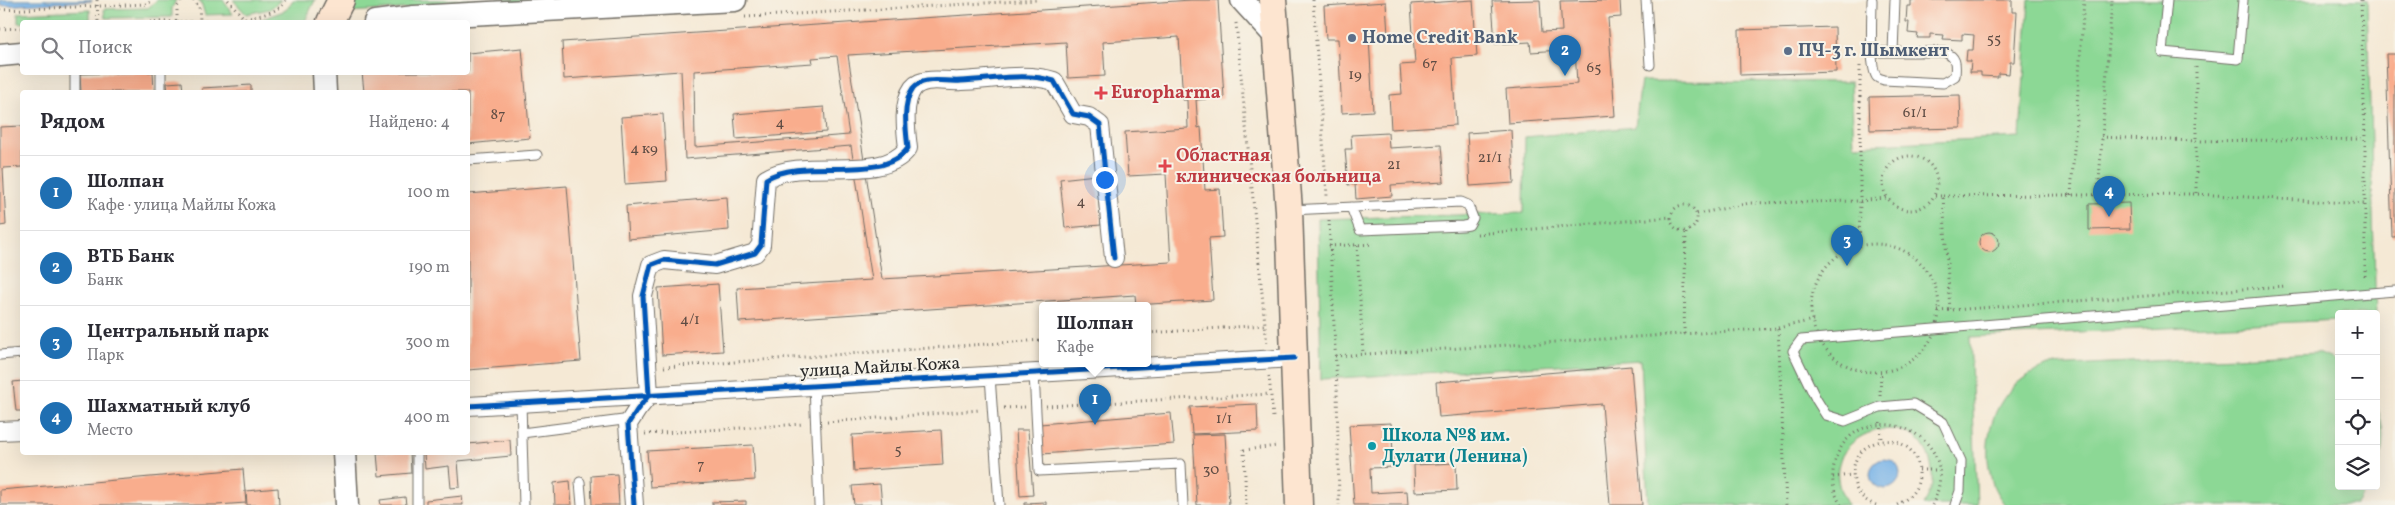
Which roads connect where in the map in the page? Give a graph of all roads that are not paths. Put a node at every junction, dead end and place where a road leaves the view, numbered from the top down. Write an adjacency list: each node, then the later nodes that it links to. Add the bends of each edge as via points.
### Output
1 (342, 0): 10 (main road)
2 (1273, 0): 12 (main road)
3 (1646, 0): 17 (lane)
4 (1872, 0): 13 (lane)
5 (1895, 0): 14 (lane)
6 (2167, 0): 7 (lane, via 2162,52 2238,59)
7 (2244, 0)
8 (738, 9): 11 (street)
9 (1239, 9): 12 (street)
10 (331, 20)
11 (390, 20)
12 (1276, 37): 27 (main road)
13 (1873, 52): 14 (lane); 14 (lane, via 1874,69 1884,80 1943,82 1955,76 1956,60 1952,55 1944,52)
14 (1894, 52)
15 (0, 54): 16 (street)
16 (20, 54)
17 (1650, 65)
18 (75, 75): 21 (lane)
19 (161, 75): 22 (lane)
20 (324, 75): 23 (street)
21 (75, 90)
22 (161, 90)
23 (325, 90)
24 (537, 155): 25 (lane)
25 (470, 160)
26 (1351, 207): 26 (lane, via 1461,202 1468,205 1473,218 1469,225 1464,226 1360,230); 27 (lane)
27 (1289, 210): 32 (main road)
28 (1114, 258): 38 (street, via 1100,125 1073,114 1054,81 1044,78 918,83 913,88 906,120 908,148 894,161 846,169 785,170 766,179 761,245 755,253 715,265 664,260 651,265 643,296)
29 (2395, 291): 57 (lane, via 1801,340 1793,351 1826,415 1845,421 1880,407 1913,404 1943,422 1961,461)
30 (20, 354): 31 (lane)
31 (0, 355)
32 (1294, 358): 33 (street, улица Майлы Кожа); 56 (main road)
33 (1151, 366)
34 (1142, 367): 35 (street, улица Майлы Кожа)
35 (1034, 373): 36 (street, улица Майлы Кожа); 55 (lane, via 1039,470 1181,464)
36 (990, 376): 37 (street, улица Майлы Кожа); 54 (lane)
37 (814, 386): 38 (street, улица Майлы Кожа); 53 (lane)
38 (649, 395): 39 (street, улица Майлы Кожа); 41 (street)
39 (521, 403): 40 (street, улица Майлы Кожа); 44 (lane)
40 (470, 406)
41 (630, 427): 44 (lane); 52 (street)
42 (20, 430): 43 (street)
43 (0, 431)
44 (522, 432): 50 (lane)
45 (344, 455): 48 (street)
46 (417, 455): 49 (lane)
47 (580, 482): 51 (lane)
48 (347, 505)
49 (417, 505)
50 (524, 505)
51 (582, 505)
52 (634, 505)
53 (819, 505)
54 (999, 505)
55 (1183, 505)
56 (1299, 505)
57 (1956, 505)

